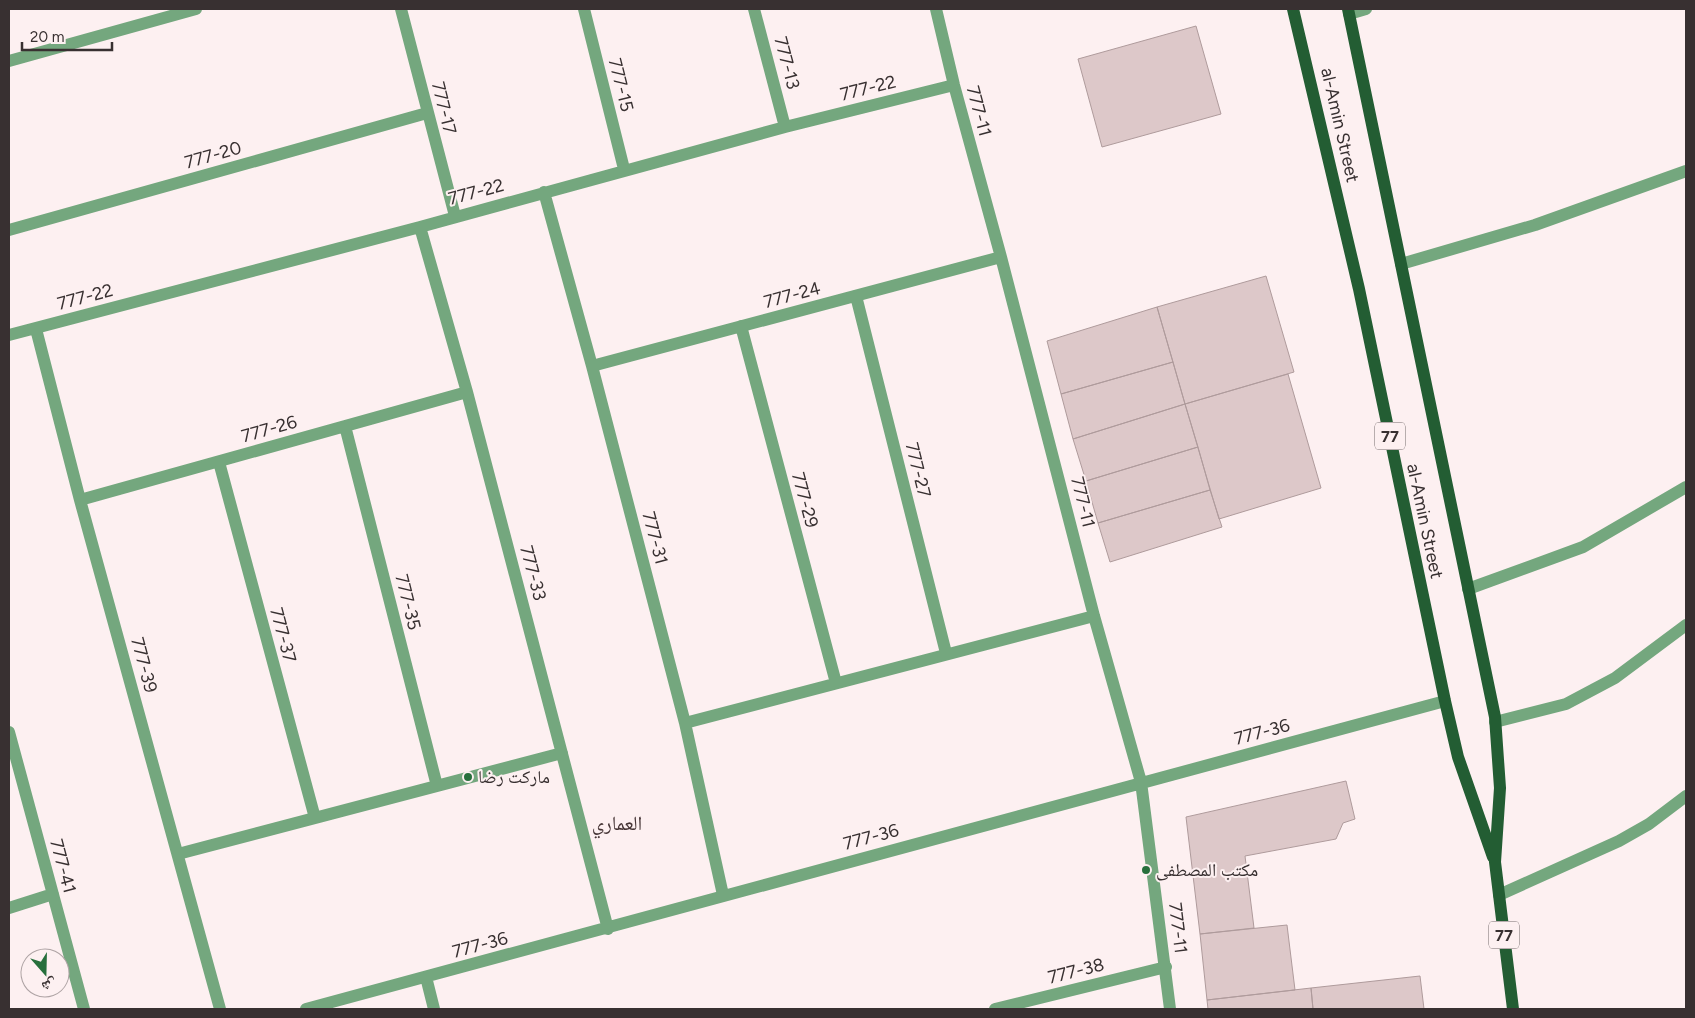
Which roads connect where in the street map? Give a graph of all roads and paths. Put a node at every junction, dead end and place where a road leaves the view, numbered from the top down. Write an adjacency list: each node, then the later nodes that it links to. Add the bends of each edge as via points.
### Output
1 (196, 9): 9 (street)
2 (401, 9): 11 (street, 777-17)
3 (584, 9): 13 (street, 777-15)
4 (754, 9): 12 (street, 777-13)
5 (936, 9): 10 (street, 777-11)
6 (1293, 9): 36 (main road, al-Amin Street / 77, via 1359,289)
7 (1366, 9): 8 (street)
8 (1348, 12): 20 (main road, al-Amin Street / 77)
9 (9, 61)
10 (954, 84): 12 (street, 777-22); 19 (street, 777-11)
11 (427, 113): 16 (street, 777-17); 18 (street, 777-20)
12 (786, 126): 13 (street, 777-22)
13 (624, 170): 15 (street, 777-22)
14 (1686, 171): 20 (street, via 1535,224)
15 (544, 192): 16 (street, 777-22); 25 (street, 777-31)
16 (455, 216): 17 (street, 777-22)
17 (420, 227): 23 (street, 777-22); 26 (street, 777-33)
18 (9, 230)
19 (1001, 257): 21 (street, 777-24); 32 (street, 777-11)
20 (1401, 264): 31 (main road, al-Amin Street / 77)
21 (856, 296): 22 (street, 777-24); 34 (street, 777-27)
22 (741, 326): 25 (street, 777-24); 35 (street, 777-29)
23 (36, 329): 24 (street, 777-22); 30 (street, 777-39)
24 (9, 335)
25 (592, 366): 38 (street, 777-31)
26 (467, 392): 27 (street, 777-26); 40 (street, 777-33)
27 (344, 426): 28 (street, 777-26); 42 (street, 777-35)
28 (219, 462): 30 (street, 777-26); 44 (street, 777-37)
29 (1686, 487): 31 (street, via 1583,547)
30 (80, 500): 45 (street, 777-39)
31 (1468, 589): 37 (main road, al-Amin Street / 77)
32 (1094, 616): 34 (street); 41 (street, 777-11)
33 (1686, 625): 37 (street, via 1615,678 1566,704)
34 (946, 653): 35 (street)
35 (836, 683): 38 (street)
36 (1444, 700): 41 (street, 777-36); 46 (main road, al-Amin Street / 77, via 1458,757)
37 (1495, 722): 46 (main road, al-Amin Street / 77, via 1500,788)
38 (685, 723): 48 (street, 777-31)
39 (9, 732): 47 (street, 777-41)
40 (562, 753): 42 (street); 51 (street, 777-33)
41 (1141, 782): 48 (street, 777-36); 52 (street, 777-11)
42 (437, 786): 44 (street)
43 (1686, 796): 49 (street, via 1649,824 1619,841)
44 (314, 818): 45 (street)
45 (178, 854): 55 (street, 777-39)
46 (1495, 862): 49 (main road, al-Amin Street / 77)
47 (53, 894): 50 (street); 54 (street, 777-41)
48 (723, 895): 51 (street, 777-36)
49 (1499, 895): 60 (main road, al-Amin Street / 77)
50 (9, 908)
51 (608, 929): 53 (street, 777-36)
52 (1166, 968): 58 (street, 777-38); 59 (street, 777-11)
53 (426, 978): 56 (street, 777-36); 57 (street)
54 (84, 1009)
55 (220, 1009)
56 (306, 1009)
57 (434, 1009)
58 (995, 1009)
59 (1170, 1009)
60 (1513, 1009)

